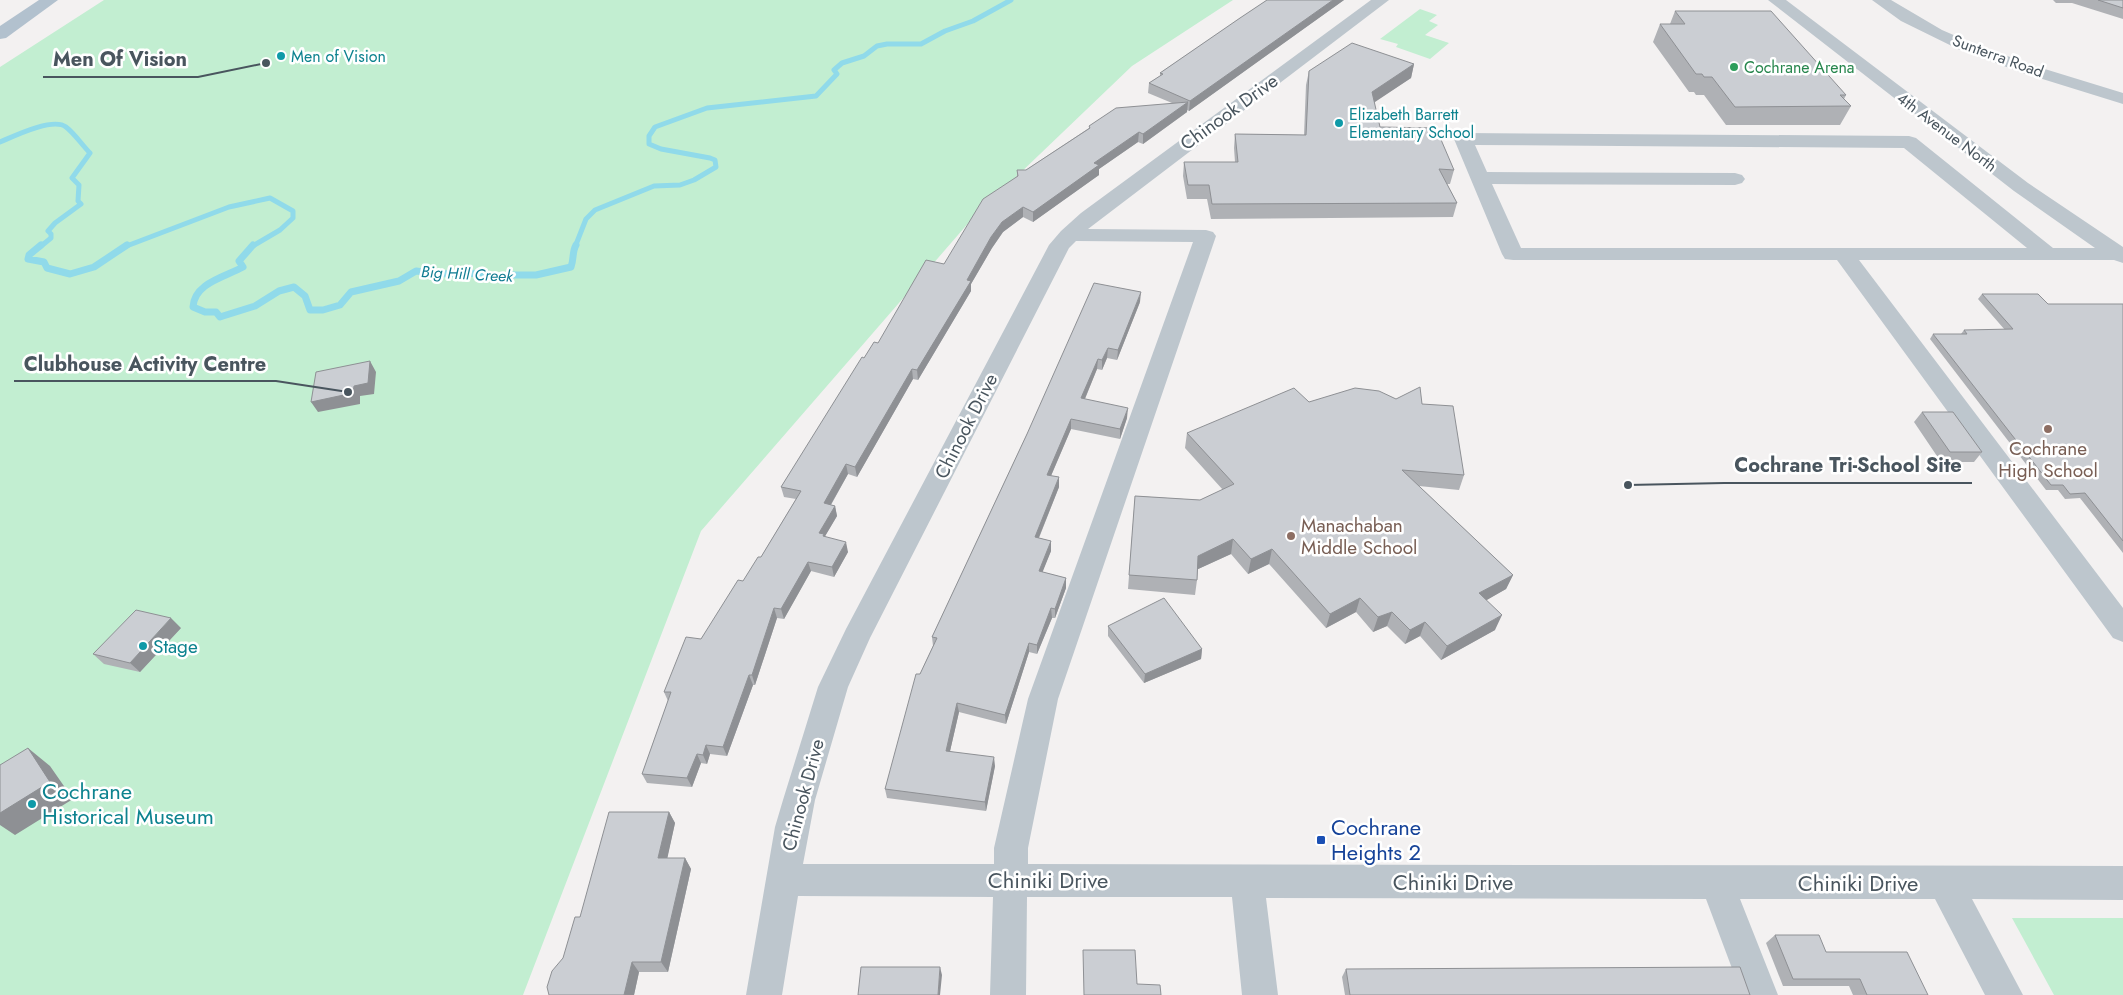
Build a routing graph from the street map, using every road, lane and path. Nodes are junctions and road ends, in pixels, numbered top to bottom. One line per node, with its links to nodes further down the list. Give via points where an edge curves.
1 (50, 0): 5 (main road)
2 (1382, 0): 11 (street, Chinook Drive)
3 (1776, 0): 9 (street, 4th Avenue North)
4 (1880, 0): 6 (street, Sunterra Road, via 1913,22 1956,42)
5 (0, 34)
6 (2123, 99)
7 (1480, 178): 8 (street); 10 (street, via 1464,139 1909,142); 12 (street, via 1513,254)
8 (1735, 178)
9 (2020, 187): 10 (street); 14 (street, 4th Avenue North)
10 (1968, 189): 13 (street)
11 (1068, 235): 16 (street, Chinook Drive, via 844,662 799,800); 17 (street, via 1206,236 1044,698 1011,848)
12 (1842, 253): 13 (street); 15 (street)
13 (2048, 254): 14 (street)
14 (2121, 255)
15 (2123, 630)
16 (783, 880): 17 (street, Chiniki Drive); 22 (street, Chinook Drive)
17 (1010, 880): 18 (street, Chiniki Drive); 23 (street)
18 (1247, 882): 19 (street, Chiniki Drive); 24 (street)
19 (1716, 883): 20 (street, Chiniki Drive); 25 (street)
20 (1945, 883): 21 (street, Chiniki Drive); 26 (street)
21 (2123, 883)
22 (764, 995)
23 (1008, 995)
24 (1260, 995)
25 (1760, 995)
26 (2005, 995)

